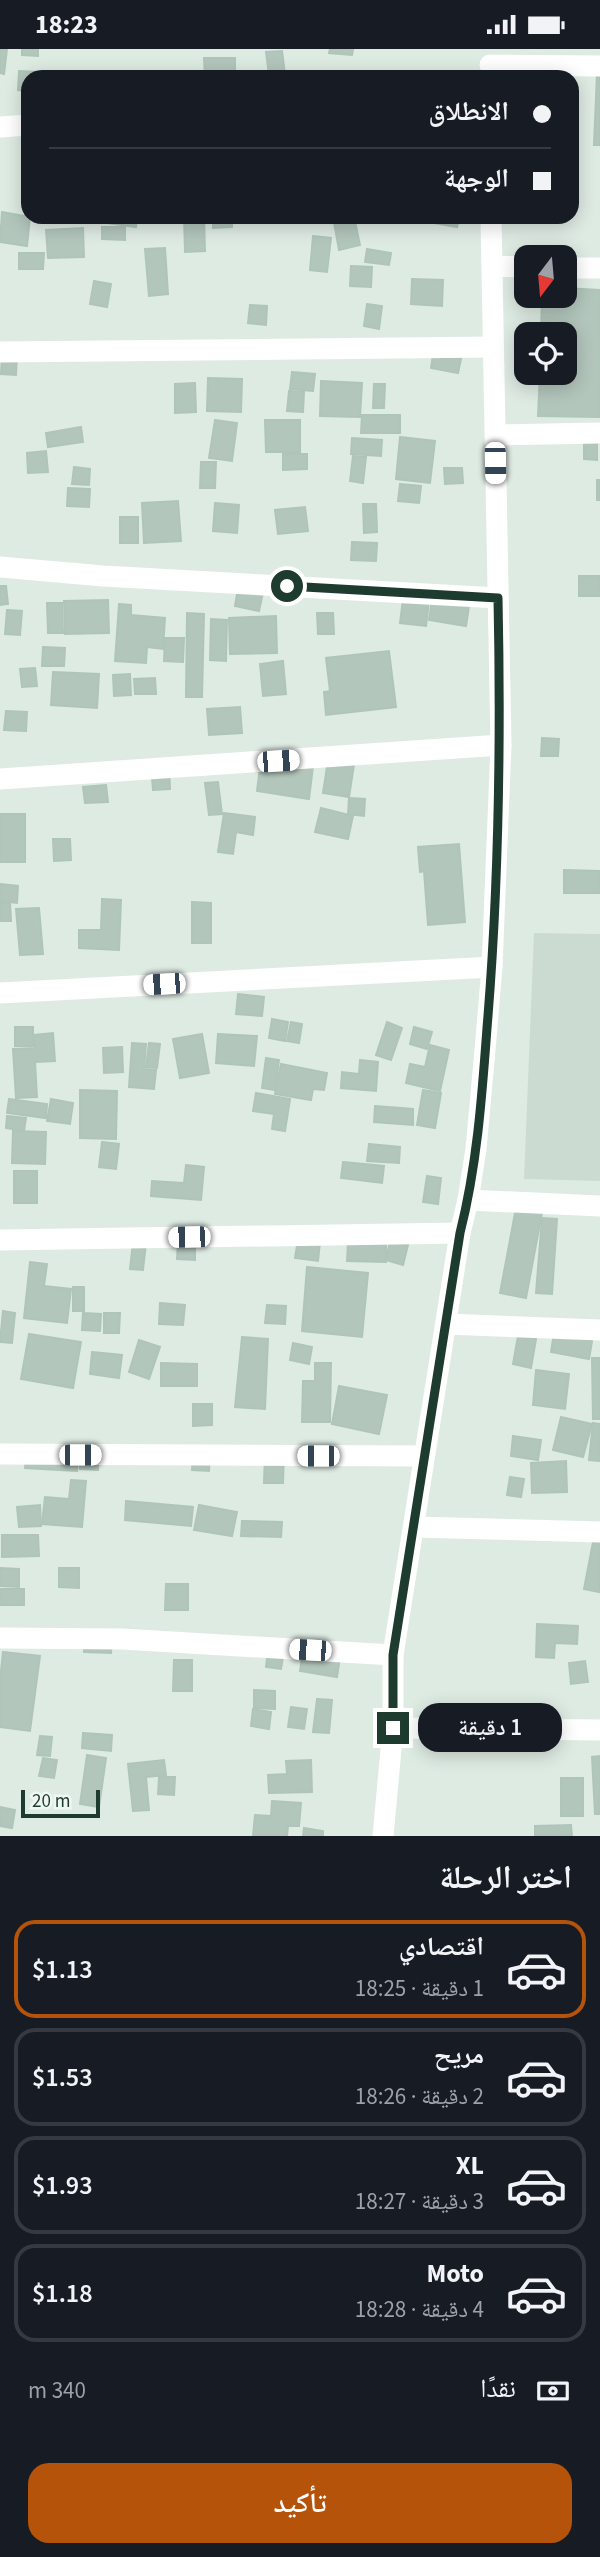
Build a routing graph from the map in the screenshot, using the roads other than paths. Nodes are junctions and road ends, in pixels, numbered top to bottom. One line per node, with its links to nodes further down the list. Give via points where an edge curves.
1 (489, 64): 2 (street)
2 (600, 66)
3 (21, 126): 4 (street)
4 (0, 127)
5 (491, 224): 6 (street)
6 (493, 266): 7 (street); 10 (street)
7 (514, 267)
8 (578, 268): 9 (street)
9 (600, 268)
10 (493, 347): 11 (street); 13 (street)
11 (0, 352)
12 (600, 433): 13 (street)
13 (495, 435): 15 (street)
14 (0, 567): 15 (street)
15 (498, 598): 16 (street)
16 (501, 745): 17 (street); 18 (street)
17 (0, 779)
18 (492, 967): 19 (street); 20 (street)
19 (0, 993)
20 (468, 1200): 21 (street); 22 (street)
21 (600, 1206)
22 (460, 1233): 23 (street); 24 (street)
23 (0, 1240)
24 (446, 1324): 25 (street); 27 (street)
25 (600, 1330)
26 (0, 1454): 27 (street)
27 (424, 1457): 28 (street)
28 (414, 1527): 29 (street); 31 (street)
29 (600, 1532)
30 (0, 1638): 31 (street, via 122,1639)
31 (393, 1655): 32 (street)
32 (393, 1728): 33 (street); 34 (street)
33 (600, 1730)
34 (383, 1836)

